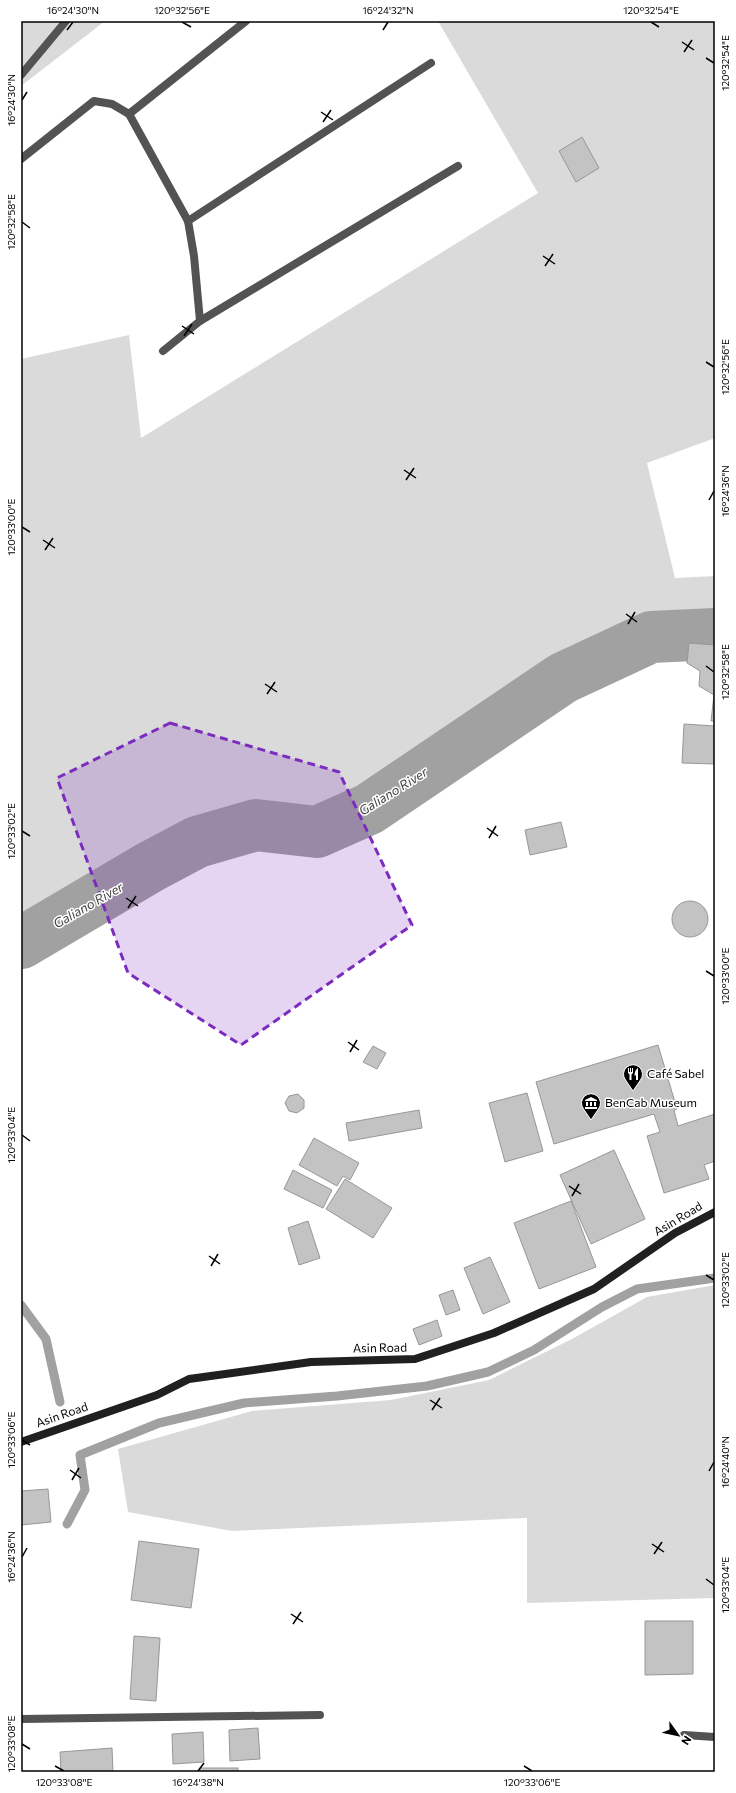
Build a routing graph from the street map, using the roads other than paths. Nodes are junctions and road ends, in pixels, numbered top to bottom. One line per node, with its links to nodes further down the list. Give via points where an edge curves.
1 (66, 21): 4 (street)
2 (246, 21): 5 (street)
3 (431, 63): 8 (street)
4 (21, 75)
5 (129, 114): 6 (street, via 112,104 94,101); 8 (street)
6 (21, 159)
7 (458, 166): 9 (street)
8 (188, 222): 9 (street)
9 (200, 321): 10 (street)
10 (163, 351)
11 (715, 1212): 12 (main road, Asin Road, via 676,1233 594,1289 494,1334 415,1359 311,1362 189,1379 157,1395)
12 (21, 1442)
13 (320, 1715): 14 (street)
14 (21, 1719)
15 (684, 1735): 16 (street)
16 (715, 1737)

